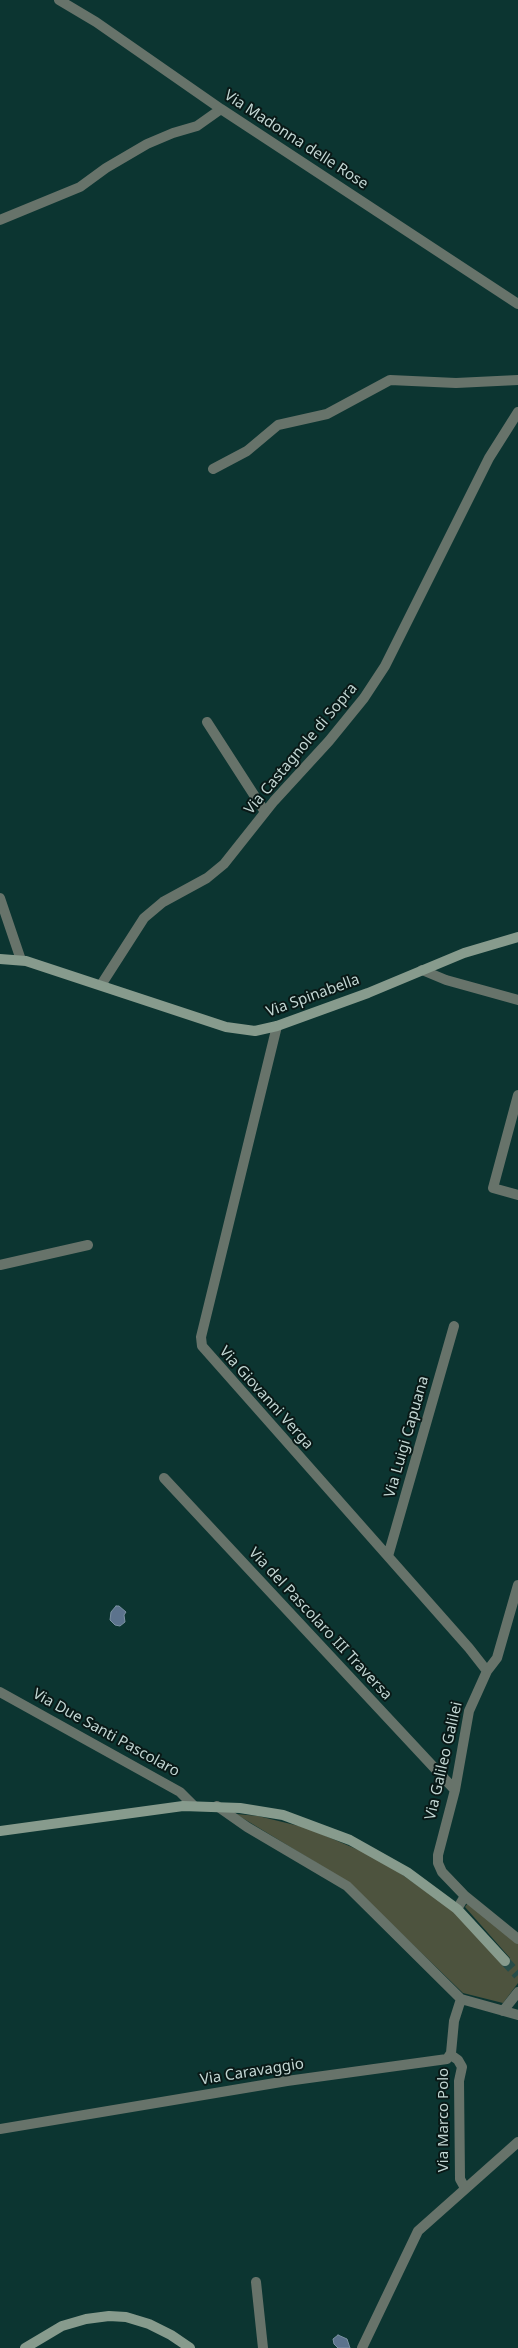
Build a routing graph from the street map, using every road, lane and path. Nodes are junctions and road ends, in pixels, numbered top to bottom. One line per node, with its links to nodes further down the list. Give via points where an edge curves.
1 (59, 0): 2 (street, Via Madonna delle Rose, via 106,28)
2 (221, 109): 3 (street, via 196,126 147,144 80,187); 4 (street, Via Madonna delle Rose)
3 (0, 220)
4 (518, 304)
5 (518, 380): 7 (street, via 456,383 390,380 326,414 278,424 247,451)
6 (518, 412): 9 (street, Via Castagnole di Sopra, via 489,458 378,678 345,722)
7 (213, 470)
8 (207, 722): 9 (street)
9 (266, 812): 15 (street, Via Castagnole di Sopra, via 216,871 167,899 144,918)
10 (0, 898): 13 (street)
11 (518, 937): 14 (main road, Via Spinabella)
12 (0, 959): 13 (main road, Via Spinabella)
13 (21, 960): 15 (main road, Via Spinabella)
14 (422, 970): 16 (street); 17 (main road, Via Spinabella)
15 (101, 985): 17 (main road, Via Spinabella, via 240,1031)
16 (518, 1000)
17 (277, 1026): 24 (street, Via Giovanni Verga, via 201,1338 202,1346)
18 (518, 1094): 19 (street, via 493,1188)
19 (518, 1195)
20 (88, 1245): 21 (street)
21 (0, 1265)
22 (454, 1326): 24 (street, Via Luigi Capuana)
23 (164, 1478): 28 (street, Via del Pascolaro III Traversa)
24 (388, 1556): 26 (street, Via Giovanni Verga)
25 (518, 1585): 26 (street, Via Galileo Galilei, via 497,1658)
26 (487, 1672): 28 (street, Via Galileo Galilei, via 467,1717)
27 (0, 1692): 29 (street, Via Due Santi Pascolaro, via 180,1792)
28 (455, 1790): 32 (street, Via Galileo Galilei, via 438,1863 444,1875)
29 (194, 1806): 30 (main road); 31 (main road, via 156,1808)
30 (217, 1806): 33 (main road, via 273,1813 342,1836 408,1872); 37 (street, via 347,1886)
31 (0, 1831)
32 (465, 1896): 33 (street); 34 (street)
33 (456, 1909): 35 (main road)
34 (518, 1939)
35 (505, 1961)
36 (518, 1992): 38 (street)
37 (461, 1999): 38 (street); 40 (street, via 454,2021)
38 (503, 2011): 39 (street)
39 (518, 2015)
40 (451, 2055): 41 (street, Via Caravaggio, via 445,2059 287,2081); 43 (street, Via Marco Polo, via 462,2067 459,2080 460,2179)
41 (0, 2129)
42 (518, 2142): 43 (street)
43 (465, 2188): 48 (street, via 413,2237)
44 (256, 2282): 47 (street)
45 (24, 2348): 46 (main road, via 62,2326 109,2316 132,2318 149,2324)
46 (190, 2348)
47 (263, 2348)
48 (362, 2348)

